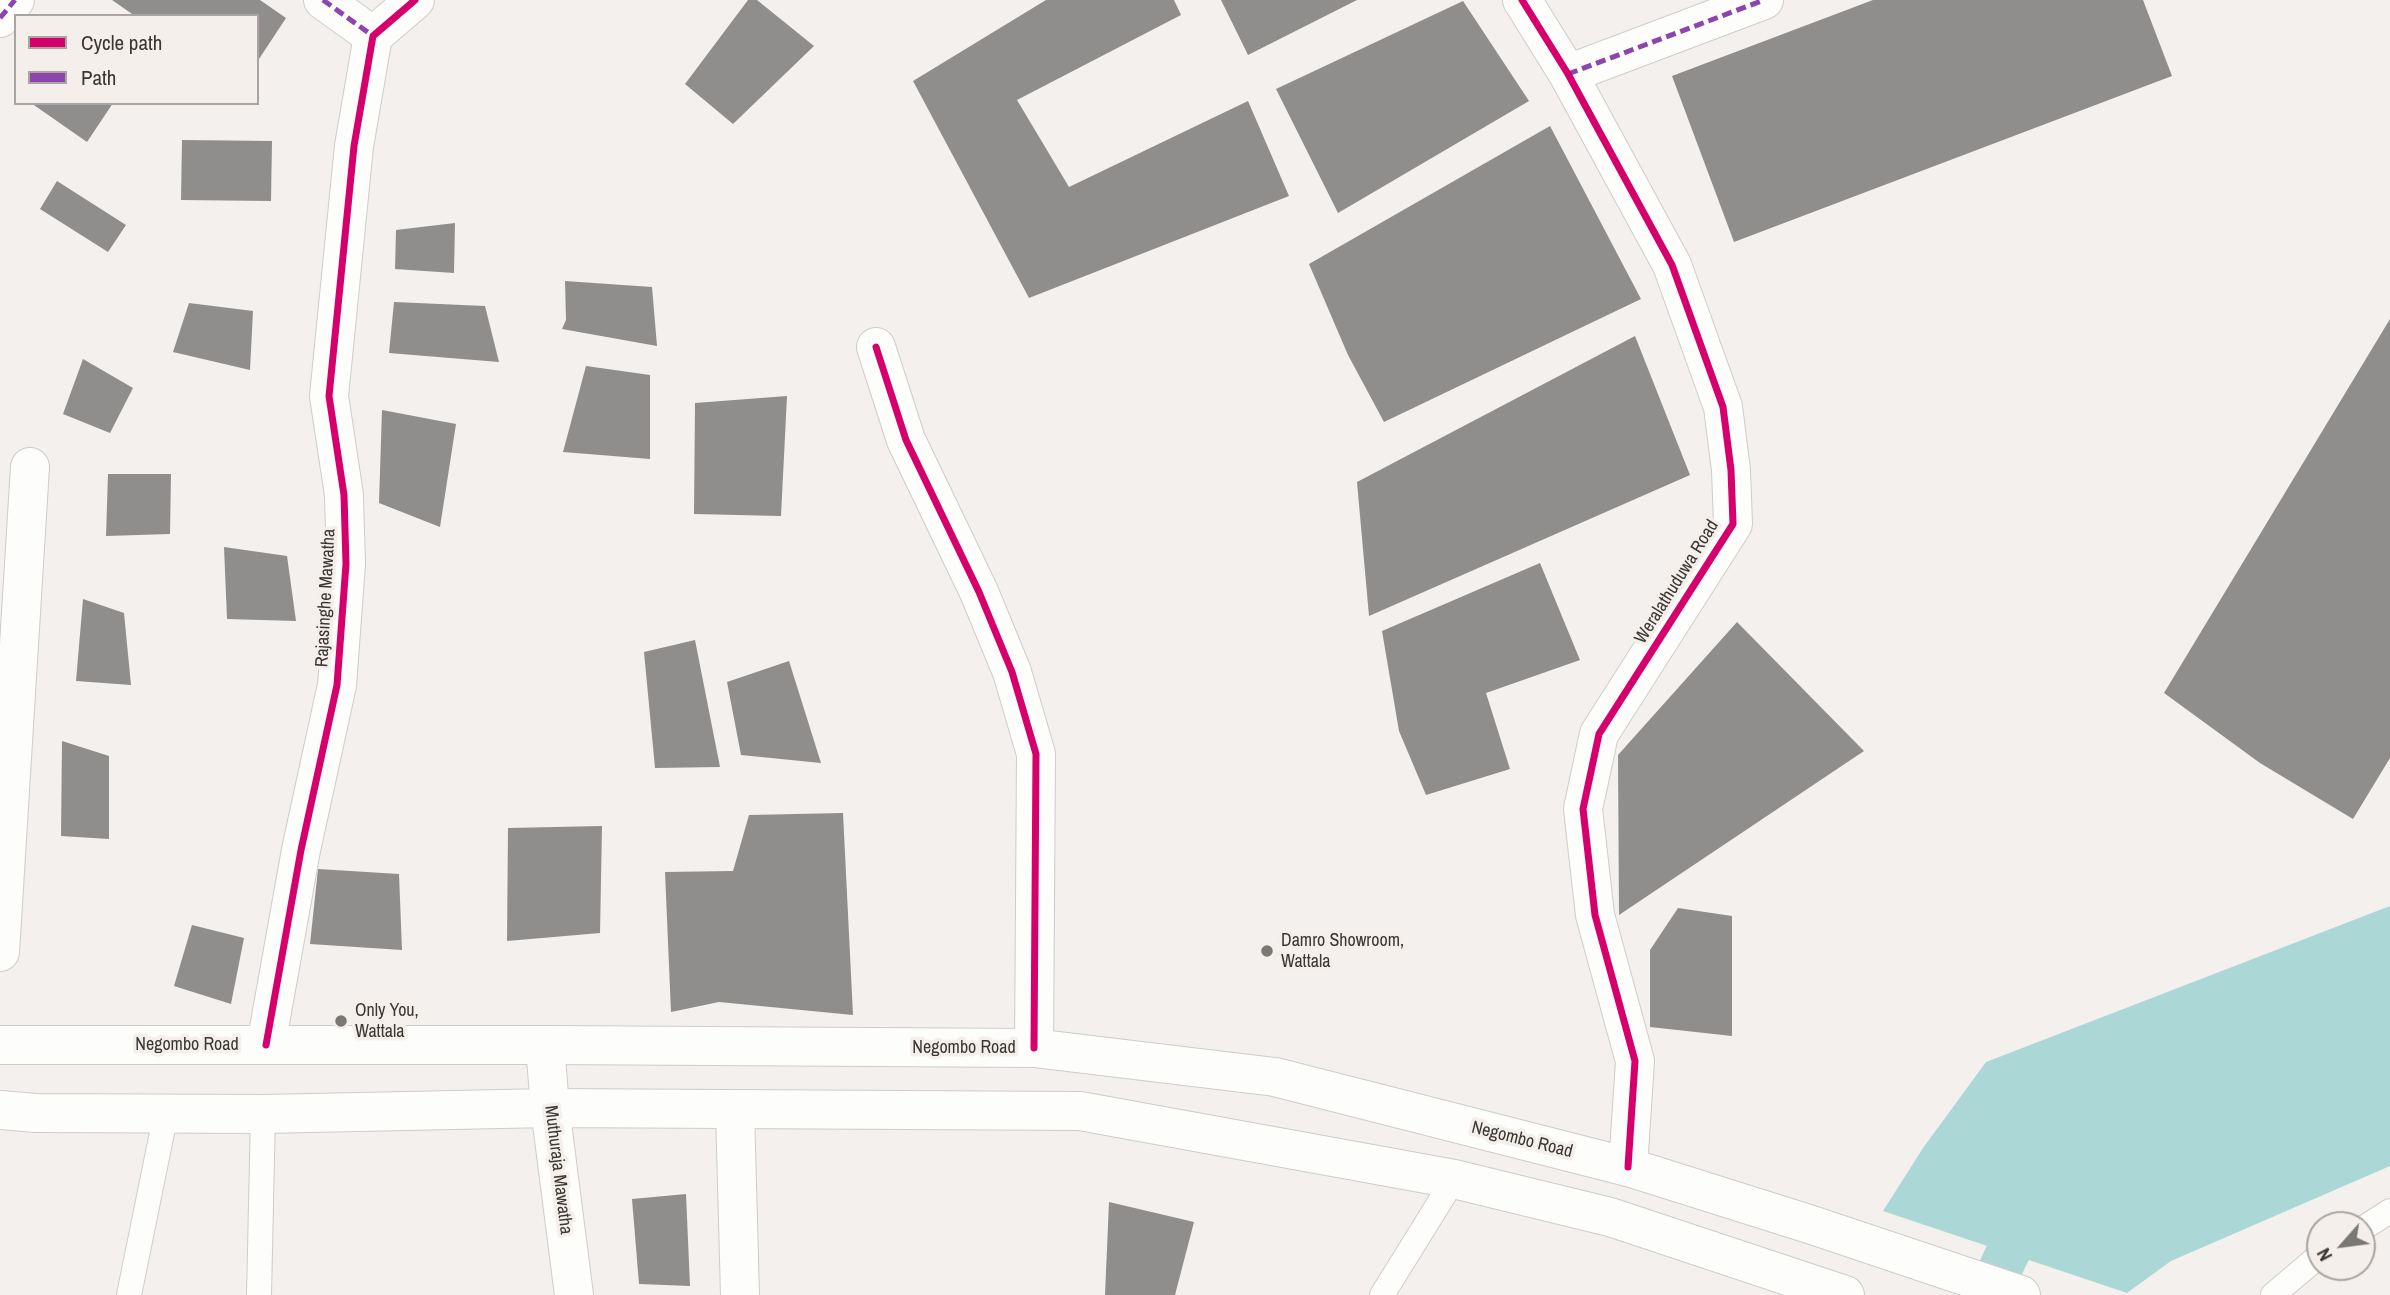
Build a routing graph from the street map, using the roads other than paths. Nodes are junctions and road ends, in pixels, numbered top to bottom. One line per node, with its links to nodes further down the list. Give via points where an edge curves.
1 (15, 0): 6 (main road)
2 (323, 0): 7 (main road)
3 (415, 0): 7 (main road)
4 (1522, 0): 8 (main road, Weralathuduwa Road)
5 (1764, 0): 8 (main road)
6 (0, 18)
7 (373, 36): 13 (main road, Rajasinghe Mawatha, via 354,146 329,396 344,495 346,564 337,685)
8 (1568, 74): 21 (main road, Weralathuduwa Road, via 1672,265 1723,407 1731,470 1733,524 1599,734 1583,809 1595,915 1635,1061)
9 (876, 347): 15 (main road, via 906,440 1012,672 1036,754)
10 (30, 467): 11 (main road)
11 (0, 952)
12 (0, 1045): 13 (main road, Negombo Road)
13 (266, 1045): 14 (main road, Negombo Road)
14 (545, 1045): 15 (main road, Negombo Road); 16 (main road, Muthuraja Mawatha)
15 (1034, 1048): 21 (main road, Negombo Road, via 1275,1077)
16 (550, 1108): 18 (main road); 20 (main road); 26 (main road, Muthuraja Mawatha)
17 (0, 1110): 19 (main road)
18 (735, 1110): 22 (main road, via 1080,1111); 27 (main road)
19 (166, 1113): 20 (main road); 24 (lane)
20 (263, 1114): 25 (lane)
21 (1628, 1167): 30 (main road, Negombo Road)
22 (1454, 1179): 28 (lane); 29 (main road, via 1610,1217)
23 (2306, 1267): 31 (lane)
24 (129, 1295)
25 (259, 1295)
26 (574, 1295)
27 (740, 1295)
28 (1382, 1295)
29 (1845, 1295)
30 (2021, 1295)
31 (2273, 1295)

